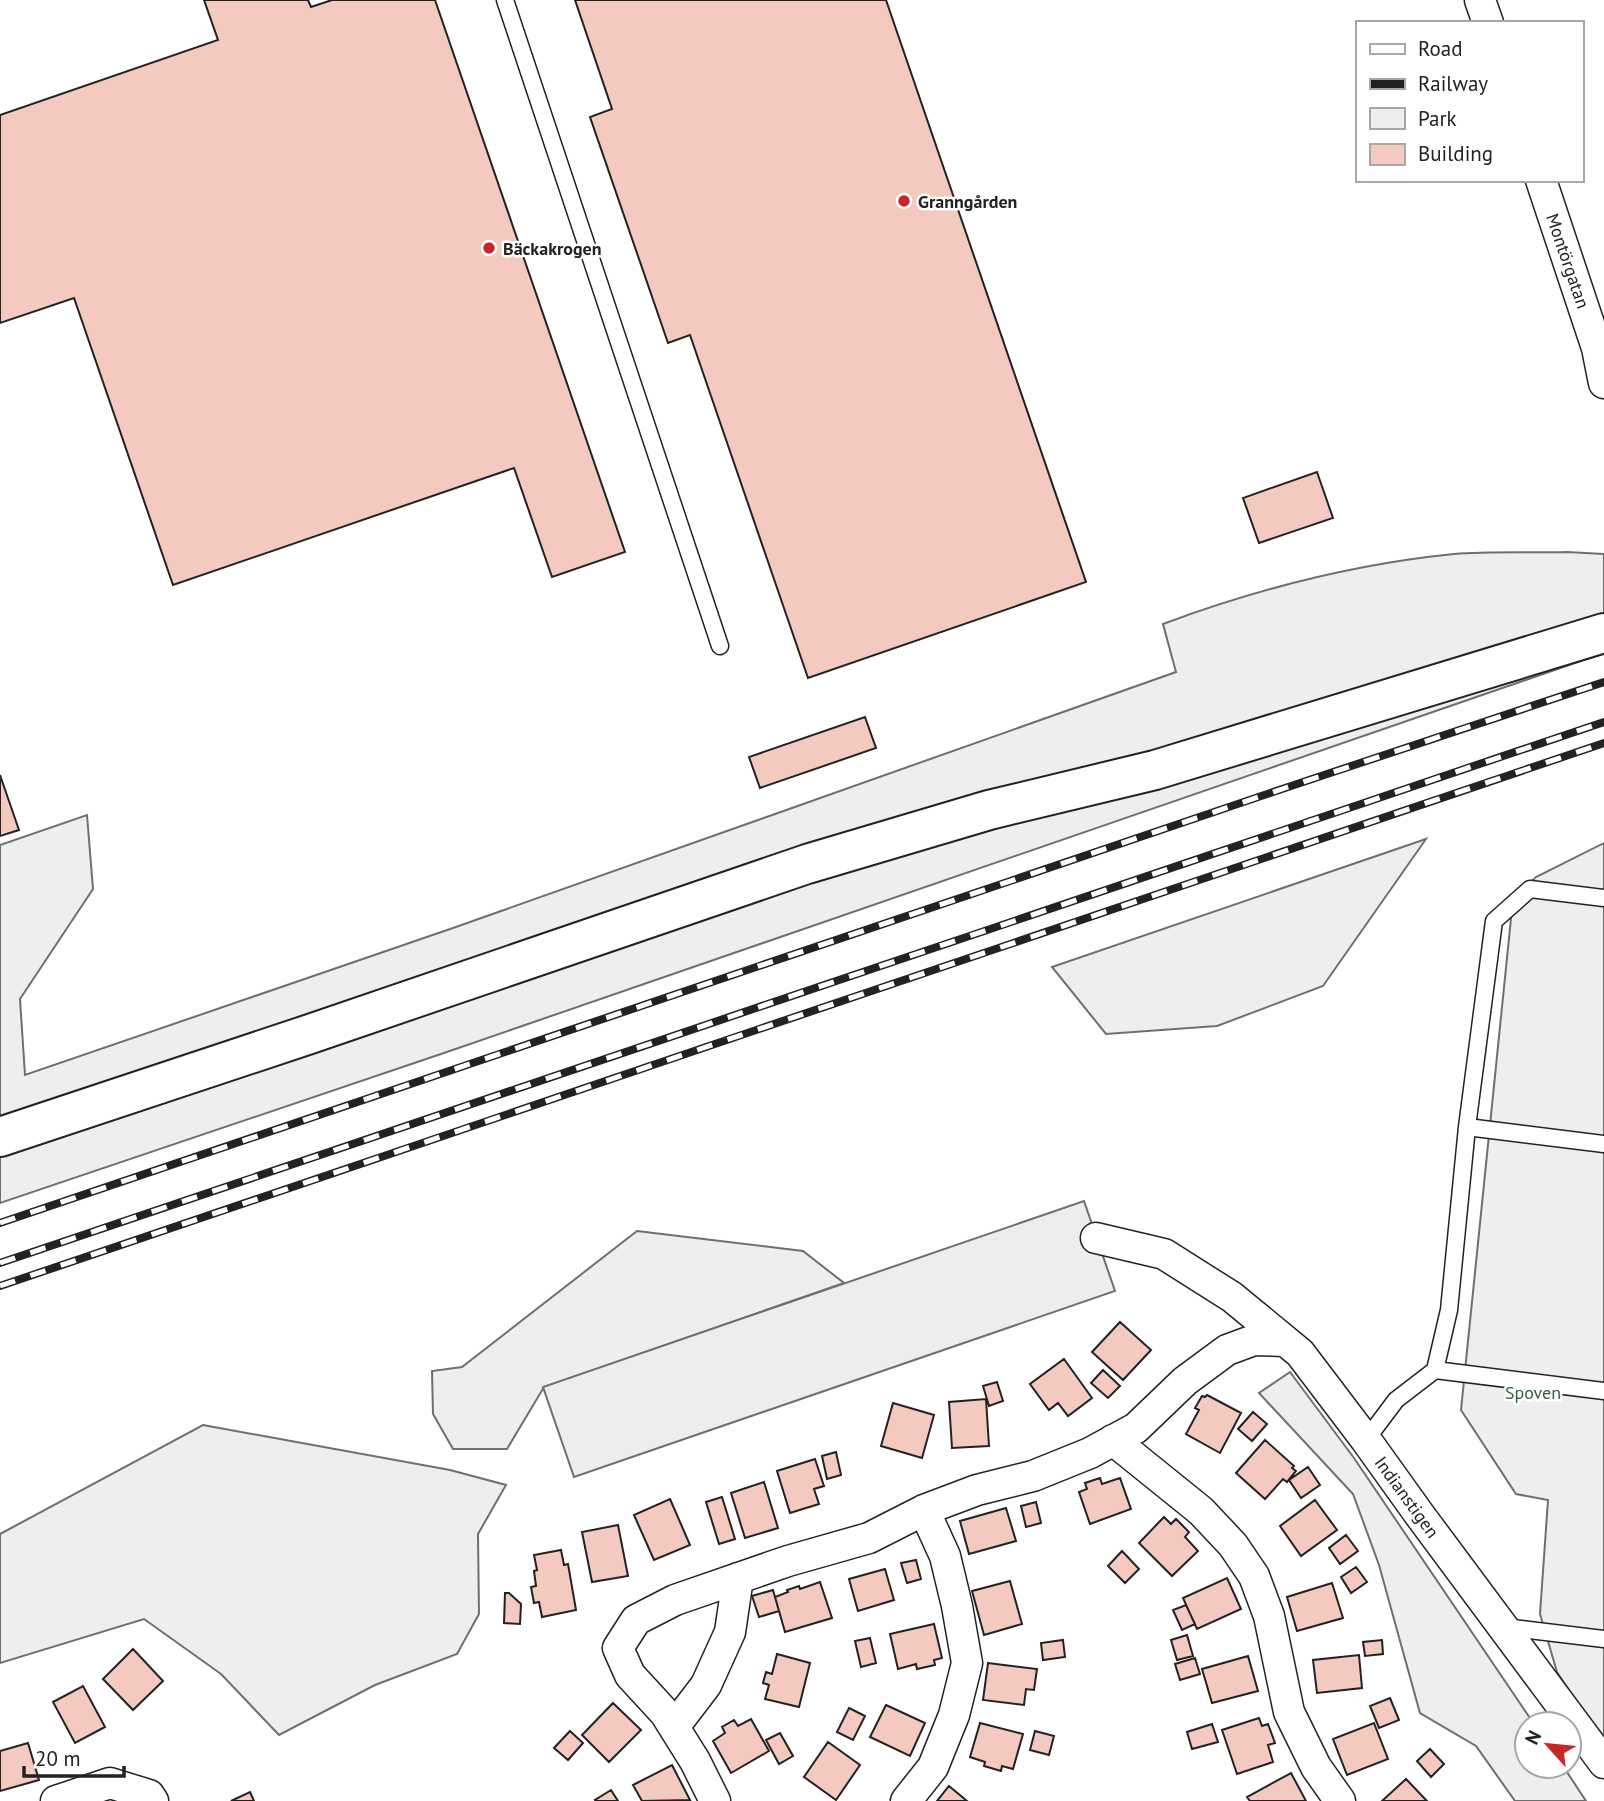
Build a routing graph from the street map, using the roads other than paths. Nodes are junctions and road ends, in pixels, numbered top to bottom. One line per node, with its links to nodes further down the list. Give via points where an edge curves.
1 (505, 0): 8 (lane)
2 (1480, 0): 3 (street)
3 (1487, 21)
4 (1542, 182): 5 (street, Montörgatan)
5 (1601, 346): 6 (street, Montörgatan)
6 (1604, 383)
7 (1604, 633): 11 (main road, via 1156,770 989,810 807,864)
8 (720, 646)
9 (1604, 898): 10 (lane, via 1530,888 1494,921)
10 (1467, 1127): 12 (lane); 15 (lane, via 1449,1310)
11 (0, 1138)
12 (1604, 1144)
13 (1096, 1238): 14 (street, via 1164,1254 1232,1297)
14 (1284, 1341): 17 (street, via 1254,1340 1227,1350 1185,1381 1136,1428); 18 (street, via 1300,1353)
15 (1435, 1370): 16 (lane); 18 (lane, Indianstigen, via 1396,1401)
16 (1604, 1391)
17 (1113, 1440): 19 (street, via 1033,1475); 29 (street, via 1201,1511 1254,1576 1269,1616 1289,1712 1316,1767)
18 (1366, 1440): 21 (street, Indianstigen)
19 (924, 1510): 20 (street, via 869,1538); 28 (street, via 945,1556 967,1663 954,1715 933,1767)
20 (738, 1578): 23 (street, via 730,1632 706,1685); 23 (street, via 675,1600 636,1620 618,1648 630,1675)
21 (1504, 1627): 22 (lane); 24 (street, Indianstigen)
22 (1604, 1639)
23 (674, 1727): 27 (street)
24 (1604, 1763)
25 (56, 1801): 26 (street, via 110,1783 149,1795)
26 (153, 1801)
27 (715, 1801)
28 (906, 1801)
29 (1340, 1801)

